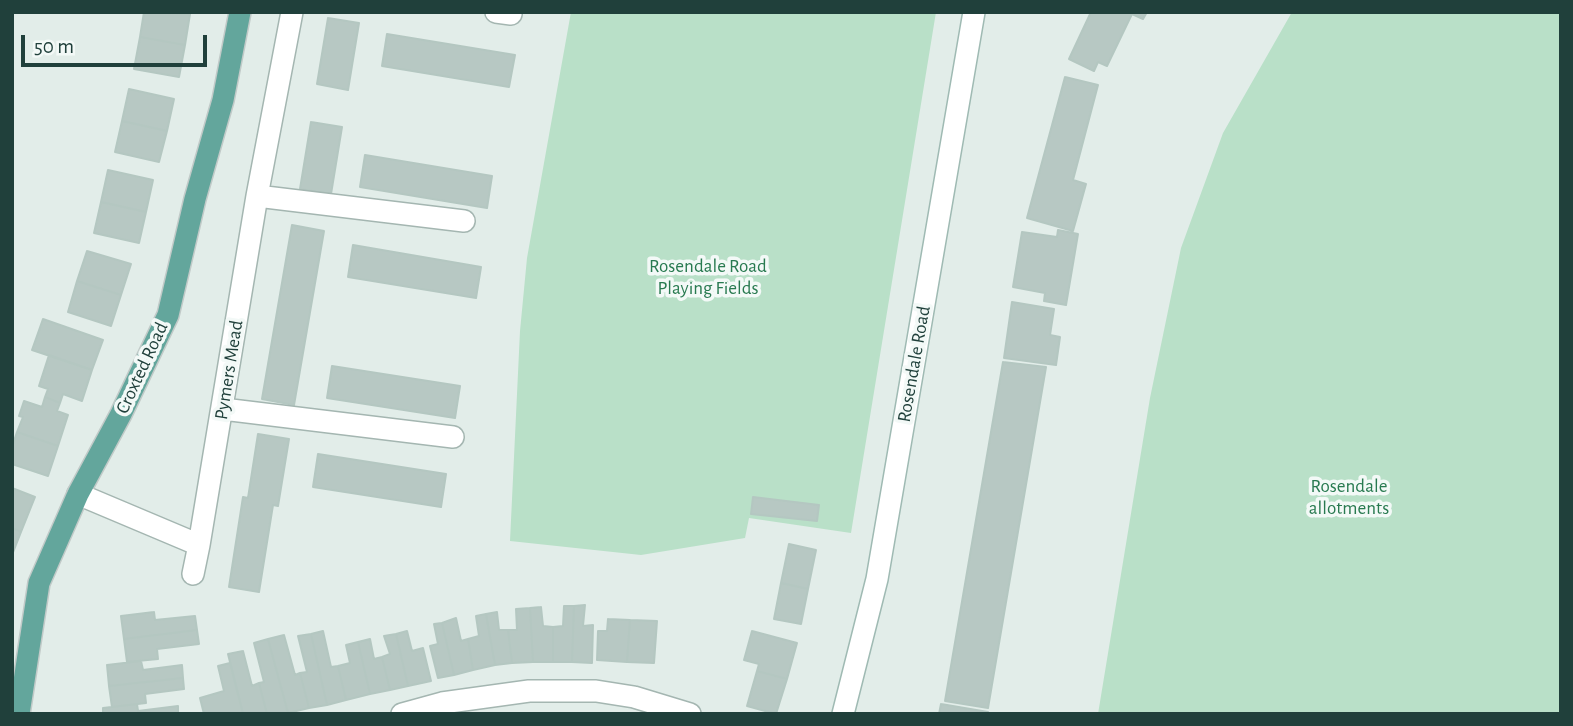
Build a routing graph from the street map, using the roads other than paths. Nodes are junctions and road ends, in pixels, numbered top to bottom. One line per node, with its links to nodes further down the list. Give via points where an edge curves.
1 (240, 12): 8 (main road, Croxted Road, via 223,100 168,315)
2 (292, 12): 4 (street, Pymers Mead)
3 (974, 12): 14 (street, Rosendale Road, via 877,579)
4 (257, 196): 5 (street); 6 (street, Pymers Mead)
5 (464, 221)
6 (223, 409): 7 (street); 9 (street, Pymers Mead)
7 (453, 437)
8 (78, 494): 9 (street); 11 (main road, Croxted Road, via 39,583)
9 (199, 545): 10 (street, Pymers Mead)
10 (193, 574)
11 (19, 714)
12 (402, 714): 13 (street, via 442,703 529,691 596,691)
13 (690, 714)
14 (843, 714)

